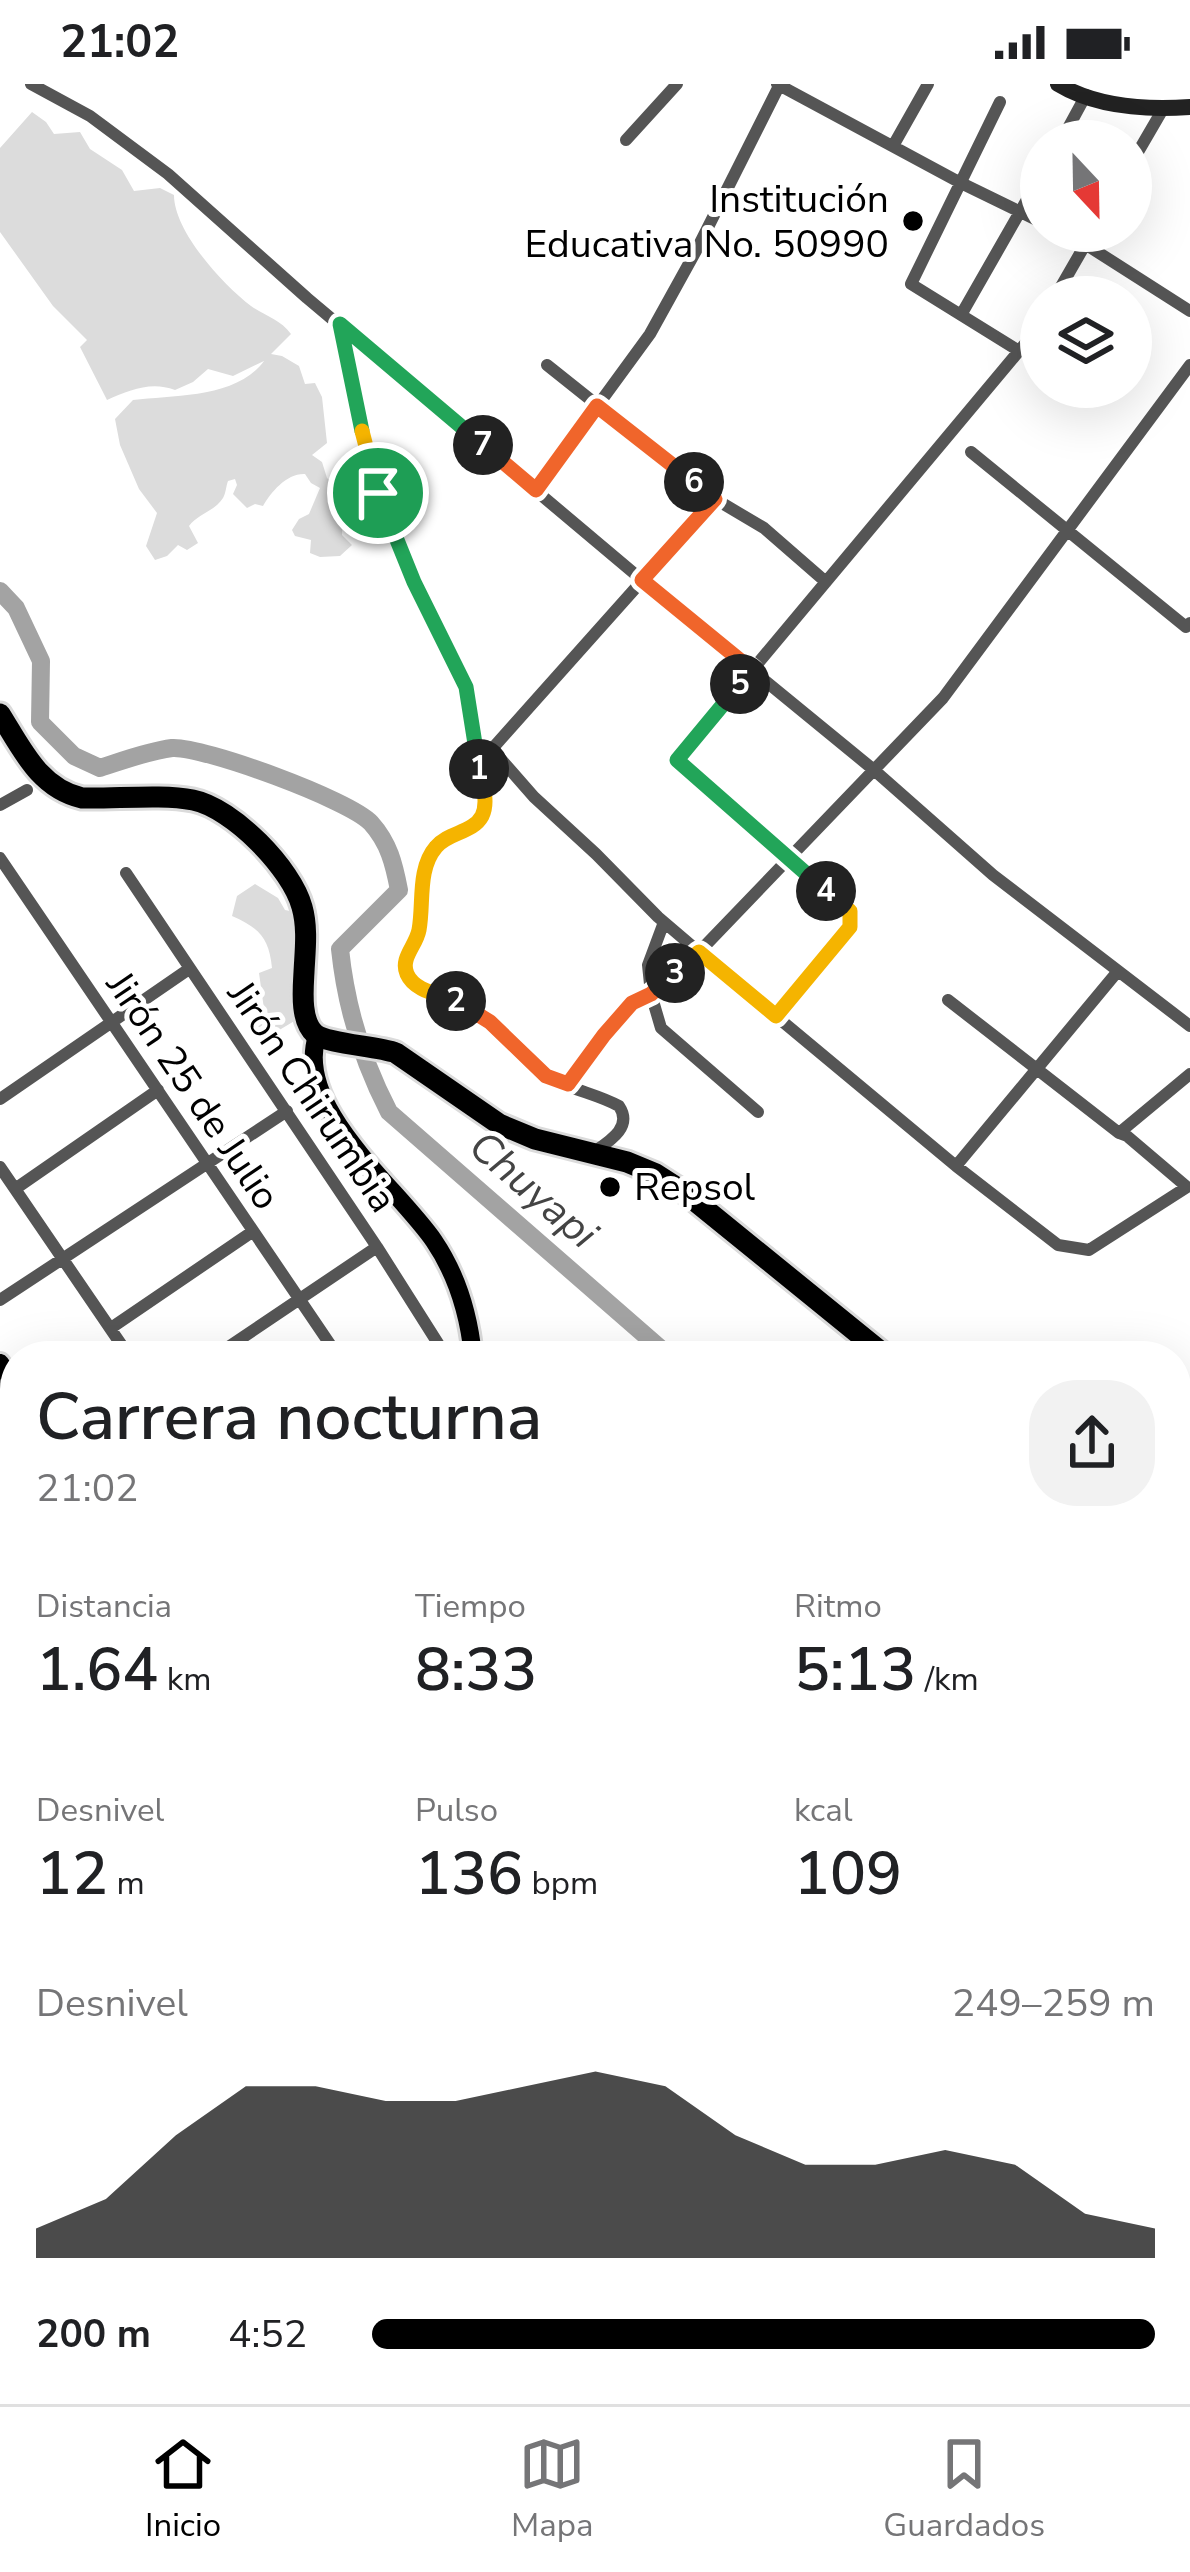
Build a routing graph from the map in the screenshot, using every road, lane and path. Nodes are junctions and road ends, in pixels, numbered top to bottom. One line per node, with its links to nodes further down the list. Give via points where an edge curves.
1 (32, 84): 19 (street, via 168,174)
2 (677, 84): 12 (street)
3 (779, 84): 13 (street); 23 (street, via 650,334)
4 (928, 84): 13 (street)
5 (1058, 84): 6 (street)
6 (1086, 95): 9 (street); 10 (street)
7 (1000, 102): 14 (street)
8 (1190, 107): 9 (street)
9 (1162, 109): 11 (street)
10 (1072, 120)
11 (1152, 127)
12 (626, 140)
13 (893, 146): 14 (street)
14 (958, 182): 15 (street); 18 (street, via 911,284)
15 (1020, 212): 18 (street)
16 (1109, 252): 17 (street)
17 (1190, 311)
18 (962, 315): 20 (street)
19 (340, 324): 25 (street); 33 (street, via 378,493 466,687)
20 (1019, 351): 29 (street)
21 (547, 365): 23 (street)
22 (1190, 365): 27 (street)
23 (597, 406): 25 (street); 26 (street)
24 (971, 452): 27 (street)
25 (536, 490): 28 (street)
26 (715, 499): 28 (street); 29 (street, via 764,527)
27 (1068, 529): 30 (street); 35 (street, via 943,698)
28 (642, 580): 31 (street); 34 (street)
29 (826, 582): 31 (street)
30 (1190, 623)
31 (752, 670): 35 (street); 39 (street, via 677,760)
32 (0, 714): 50 (highway, via 38,773 66,794 206,804 270,855 298,893 307,1022)
33 (473, 740): 34 (street); 53 (street, via 484,810 473,826 434,848 405,969 418,987 477,1013 546,1076)
34 (492, 749): 41 (street)
35 (874, 770): 39 (street); 44 (street)
36 (27, 790): 37 (street)
37 (0, 806)
38 (0, 859): 48 (street, Jirón 25 de Julio)
39 (788, 860): 42 (street); 47 (street, via 850,911 850,927)
40 (126, 873): 43 (street, Jirón Chirumbia)
41 (664, 922): 42 (street); 45 (street, via 648,965)
42 (699, 952): 45 (street); 47 (street)
43 (189, 970): 48 (street); 56 (street, Jirón Chirumbia)
44 (1118, 970): 49 (street); 51 (street)
45 (651, 994): 53 (street, via 632,1003); 57 (street, via 662,1028)
46 (948, 1000): 51 (street)
47 (776, 1016): 61 (street)
48 (111, 1023): 54 (street, Jirón 25 de Julio); 55 (street)
49 (1190, 1026)
50 (327, 1038): 59 (highway, via 381,1048 499,1124); 74 (main road, via 313,1069 324,1102 445,1258)
51 (1037, 1068): 58 (street); 61 (street)
52 (1190, 1074): 58 (street)
53 (568, 1084): 59 (street, via 624,1112 620,1130)
54 (158, 1090): 60 (street, Jirón 25 de Julio); 63 (street)
55 (0, 1099)
56 (287, 1111): 60 (street); 65 (street, Jirón Chirumbia)
57 (758, 1112)
58 (1119, 1133): 61 (street, via 1187,1186 1089,1250 1058,1246)
59 (594, 1152): 75 (highway, via 684,1192)
60 (205, 1163): 64 (street, Jirón 25 de Julio); 66 (street)
61 (956, 1166)
62 (0, 1167): 63 (street)
63 (15, 1189): 66 (street)
64 (252, 1232): 68 (street, Jirón 25 de Julio); 69 (street)
65 (377, 1247): 68 (street); 73 (street, Jirón Chirumbia)
66 (62, 1260): 67 (street); 69 (street)
67 (0, 1300)
68 (298, 1300): 71 (street); 72 (street, Jirón 25 de Julio)
69 (110, 1328): 70 (street)
70 (119, 1341)
71 (237, 1341)
72 (327, 1341)
73 (437, 1341)
74 (470, 1341)
75 (868, 1341)

